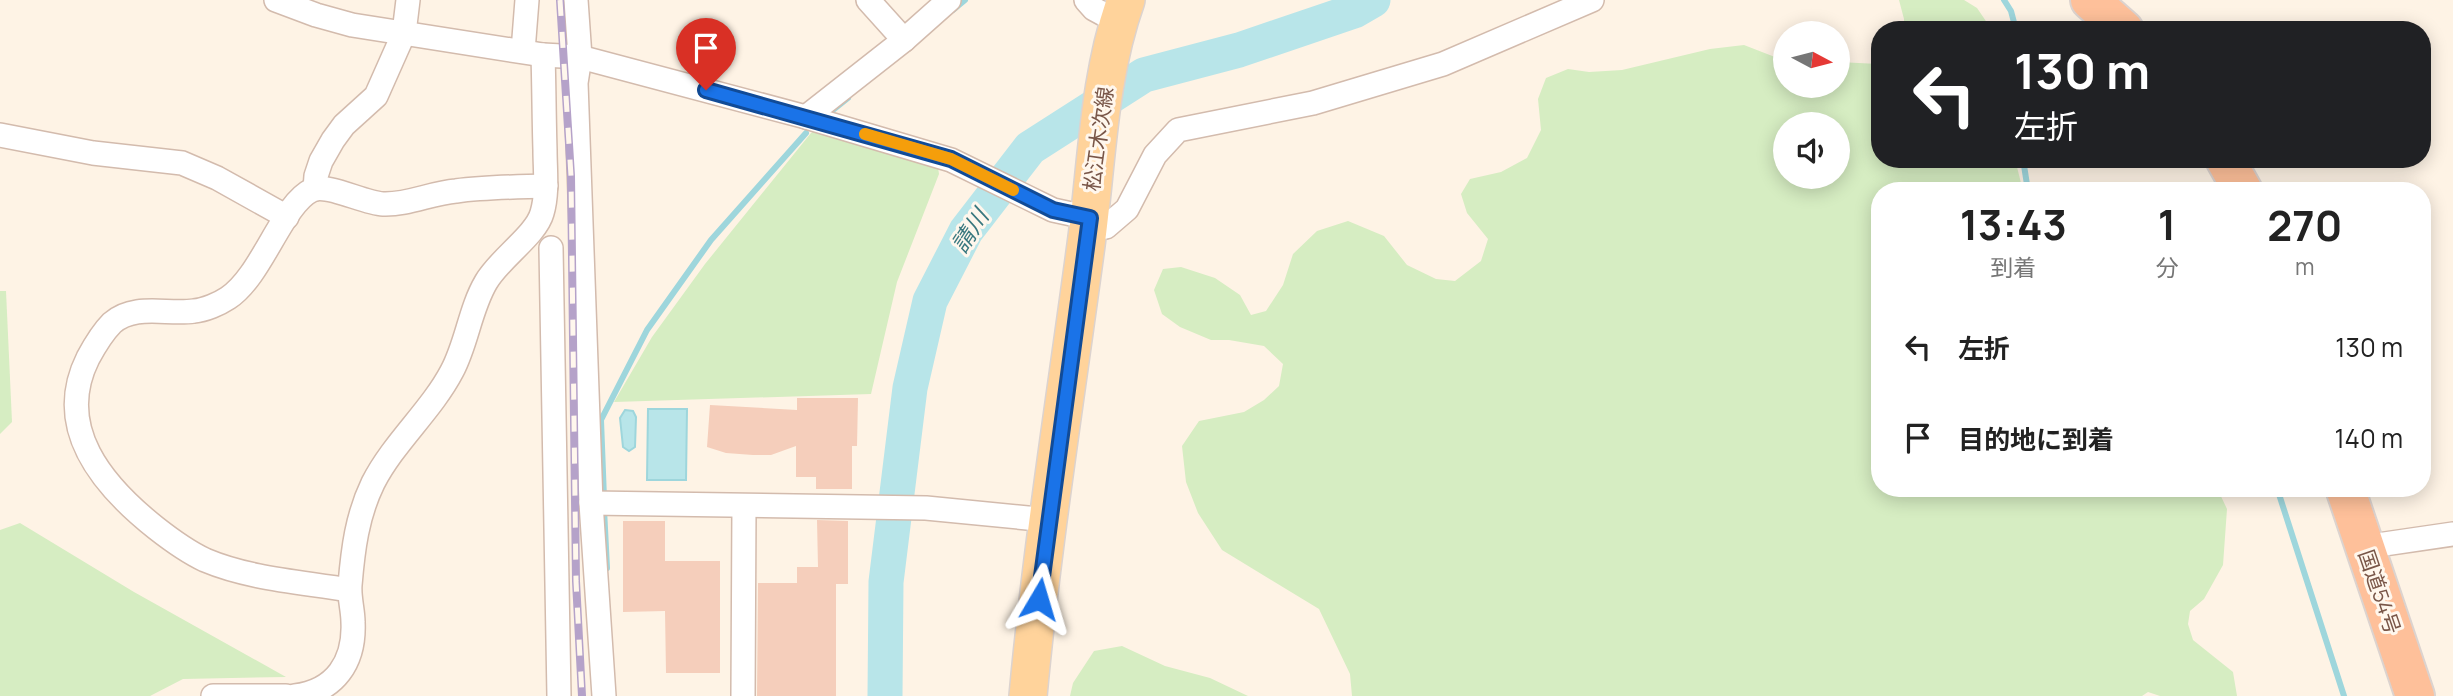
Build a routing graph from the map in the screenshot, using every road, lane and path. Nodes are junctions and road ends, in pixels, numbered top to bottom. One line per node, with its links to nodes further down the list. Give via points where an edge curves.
1 (276, 0): 12 (street, via 352,25)
2 (408, 0): 12 (street)
3 (527, 0): 14 (street)
4 (576, 0): 15 (street)
5 (868, 0): 13 (street)
6 (949, 0): 13 (street)
7 (1086, 0): 11 (street)
8 (1592, 0): 21 (street, via 1443,64 1312,103 1178,130 1155,155 1127,209 1106,227)
9 (2090, 0): 10 (highway)
10 (2114, 21)
11 (1119, 22): 21 (main road, 松江木次線)
12 (404, 33): 14 (street); 19 (street, via 376,96 332,140)
13 (904, 40): 16 (street)
14 (533, 53): 15 (street); 18 (street)
15 (580, 57): 16 (street); 24 (street, via 576,83)
16 (806, 117): 21 (street, via 967,165)
17 (0, 135): 20 (street, via 93,153 182,163)
18 (546, 186): 19 (street, via 453,191 396,204); 29 (street, via 538,224 500,261 485,284 453,370 374,482 355,535)
19 (315, 189): 20 (street, via 301,197)
20 (287, 217): 29 (street, via 251,274 228,298 196,311 142,312 115,321 84,366 76,390 76,417 111,488 165,535 202,558 244,572)
21 (1089, 224): 26 (main road, 松江木次線)
22 (551, 248): 33 (street)
23 (2348, 497): 28 (highway, 国道54号)
24 (601, 503): 25 (street); 34 (street)
25 (744, 506): 26 (street, via 926,508); 35 (street)
26 (1048, 520): 36 (main road, 松江木次線)
27 (2453, 534): 28 (street)
28 (2364, 547): 37 (highway, 国道54号)
29 (349, 590): 32 (street, via 354,624 348,661 320,690)
30 (214, 696): 31 (street)
31 (286, 696)
32 (295, 696)
33 (559, 696)
34 (604, 696)
35 (743, 696)
36 (1028, 696)
37 (2415, 696)

